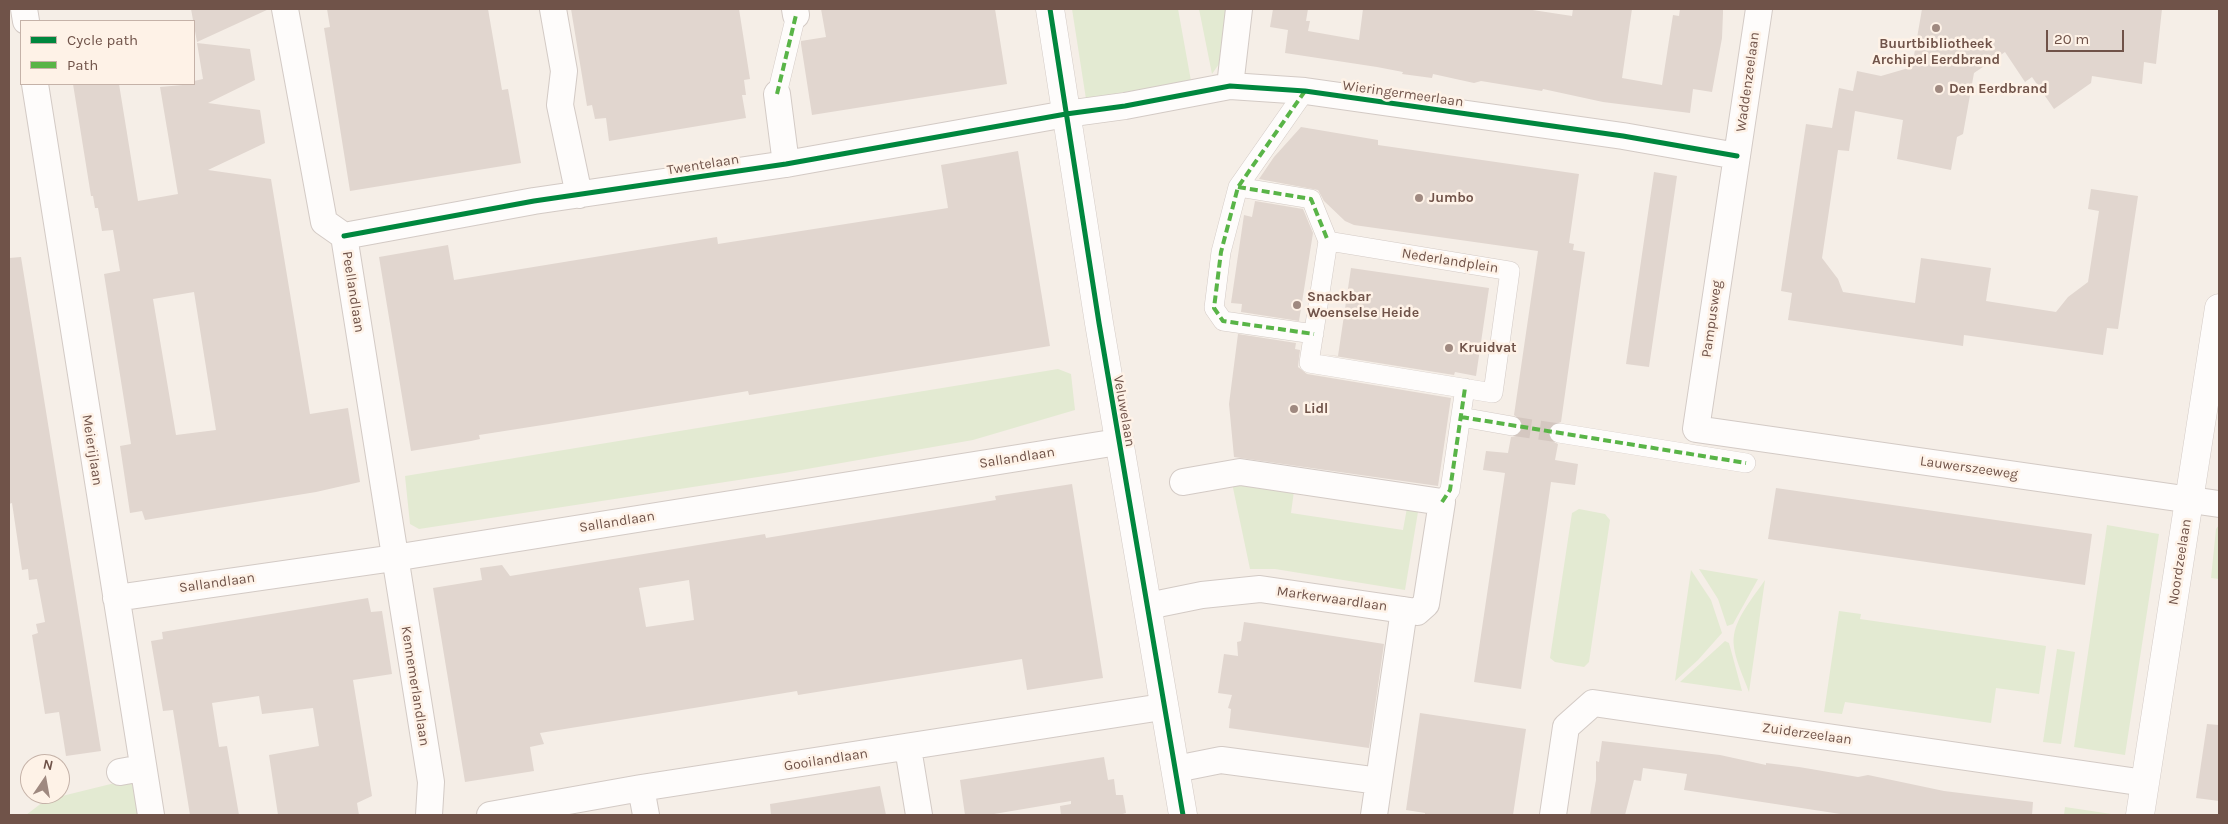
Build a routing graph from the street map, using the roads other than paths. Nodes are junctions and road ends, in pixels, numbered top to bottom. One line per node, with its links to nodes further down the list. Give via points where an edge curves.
1 (285, 9): 16 (street, Peellandlaan, via 324,222)
2 (553, 9): 15 (street, via 564,71 560,104)
3 (1050, 9): 11 (street, Veluwelaan)
4 (1239, 9): 8 (street)
5 (1758, 9): 12 (street, Waddenzeelaan)
6 (796, 12): 10 (street)
7 (35, 85): 32 (street, Meierijlaan)
8 (1230, 86): 9 (street, Wieringermeerlaan); 11 (street, Wieringermeerlaan)
9 (1305, 92): 12 (street, Wieringermeerlaan, via 1624,136); 14 (street)
10 (777, 94): 13 (street)
11 (1066, 114): 13 (street, Twentelaan); 25 (street, Veluwelaan)
12 (1737, 156): 24 (street, Pampusweg, via 1696,429)
13 (786, 164): 15 (street, Twentelaan)
14 (1238, 187): 17 (street, via 1310,199); 19 (street, via 1222,252 1214,308 1224,322)
15 (579, 195): 16 (street, Twentelaan)
16 (344, 236): 31 (street, Peellandlaan)
17 (1328, 241): 19 (street, Nederlandplein); 20 (street, Nederlandplein, via 1510,271 1493,393)
18 (2219, 308): 28 (street, Noordzeelaan)
19 (1314, 334): 20 (street, Nederlandplein, via 1309,364)
20 (1465, 388): 21 (street)
21 (1461, 417): 22 (street); 29 (street, via 1450,490)
22 (1512, 426)
23 (1559, 434): 26 (street)
24 (1749, 436): 28 (street, Lauwerszeeweg)
25 (1118, 442): 31 (street, Sallandlaan); 33 (street, Veluwelaan)
26 (1746, 463)
27 (1183, 482): 29 (street, via 1240,472)
28 (2190, 499): 30 (street, Lauwerszeeweg); 39 (street, Noordzeelaan)
29 (1442, 502): 34 (street, via 1426,604 1417,612)
30 (2219, 504)
31 (394, 558): 32 (street, Sallandlaan); 42 (street, Kennemerlandlaan, via 431,782)
32 (116, 598): 41 (street, Meierijlaan, via 131,770)
33 (1148, 606): 34 (street, Markerwaardlaan, via 1260,589); 35 (street, Veluwelaan)
34 (1404, 610): 38 (street, Markerwaardlaan)
35 (1162, 707): 36 (street, Gooilandlaan); 37 (street, Veluwelaan)
36 (908, 748): 40 (street, Gooilandlaan); 45 (street)
37 (1176, 769): 38 (street, via 1221,760); 46 (street, Veluwelaan)
38 (1379, 780): 47 (street, Markerwaardlaan)
39 (2145, 783): 48 (street, Zuiderzeelaan, via 1593,703 1566,727); 49 (street, Noordzeelaan)
40 (641, 788): 43 (street, Gooilandlaan); 44 (street)
41 (151, 815)
42 (429, 815)
43 (490, 815)
44 (646, 815)
45 (919, 815)
46 (1182, 815)
47 (1374, 815)
48 (1553, 815)
49 (2140, 815)

